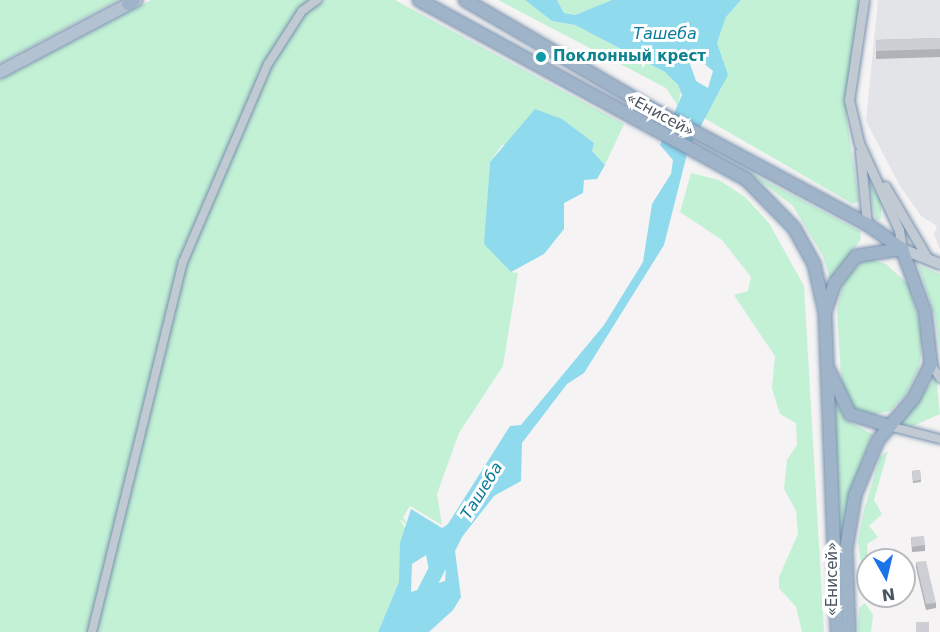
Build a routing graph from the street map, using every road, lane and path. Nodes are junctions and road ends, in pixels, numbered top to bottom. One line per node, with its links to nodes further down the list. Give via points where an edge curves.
1 (317, 0): 18 (street, via 303,11 268,64 183,262)
2 (419, 0): 12 (highway, «Енисей», via 746,179 782,210 814,264)
3 (465, 0): 8 (highway, «Енисей», via 654,110)
4 (864, 0): 7 (street, via 849,100)
5 (132, 1): 6 (main road)
6 (0, 72)
7 (859, 143): 8 (street); 9 (street, via 899,230); 10 (street)
8 (867, 225): 9 (highway, «Енисей»)
9 (902, 249): 10 (main road); 12 (highway, «Енисей», via 856,256 835,283); 14 (highway, via 925,312)
10 (928, 259): 11 (main road)
11 (940, 264)
12 (825, 313): 13 (highway, «Енисей»)
13 (825, 353): 16 (highway, «Енисей», via 843,407 856,419); 19 (highway, «Енисей»)
14 (936, 361): 15 (street); 16 (highway, «Енисей»)
15 (940, 378)
16 (889, 426): 17 (street); 20 (highway, «Енисей», via 865,464 855,495 846,549)
17 (940, 439)
18 (93, 632)
19 (837, 632)
20 (849, 632)

